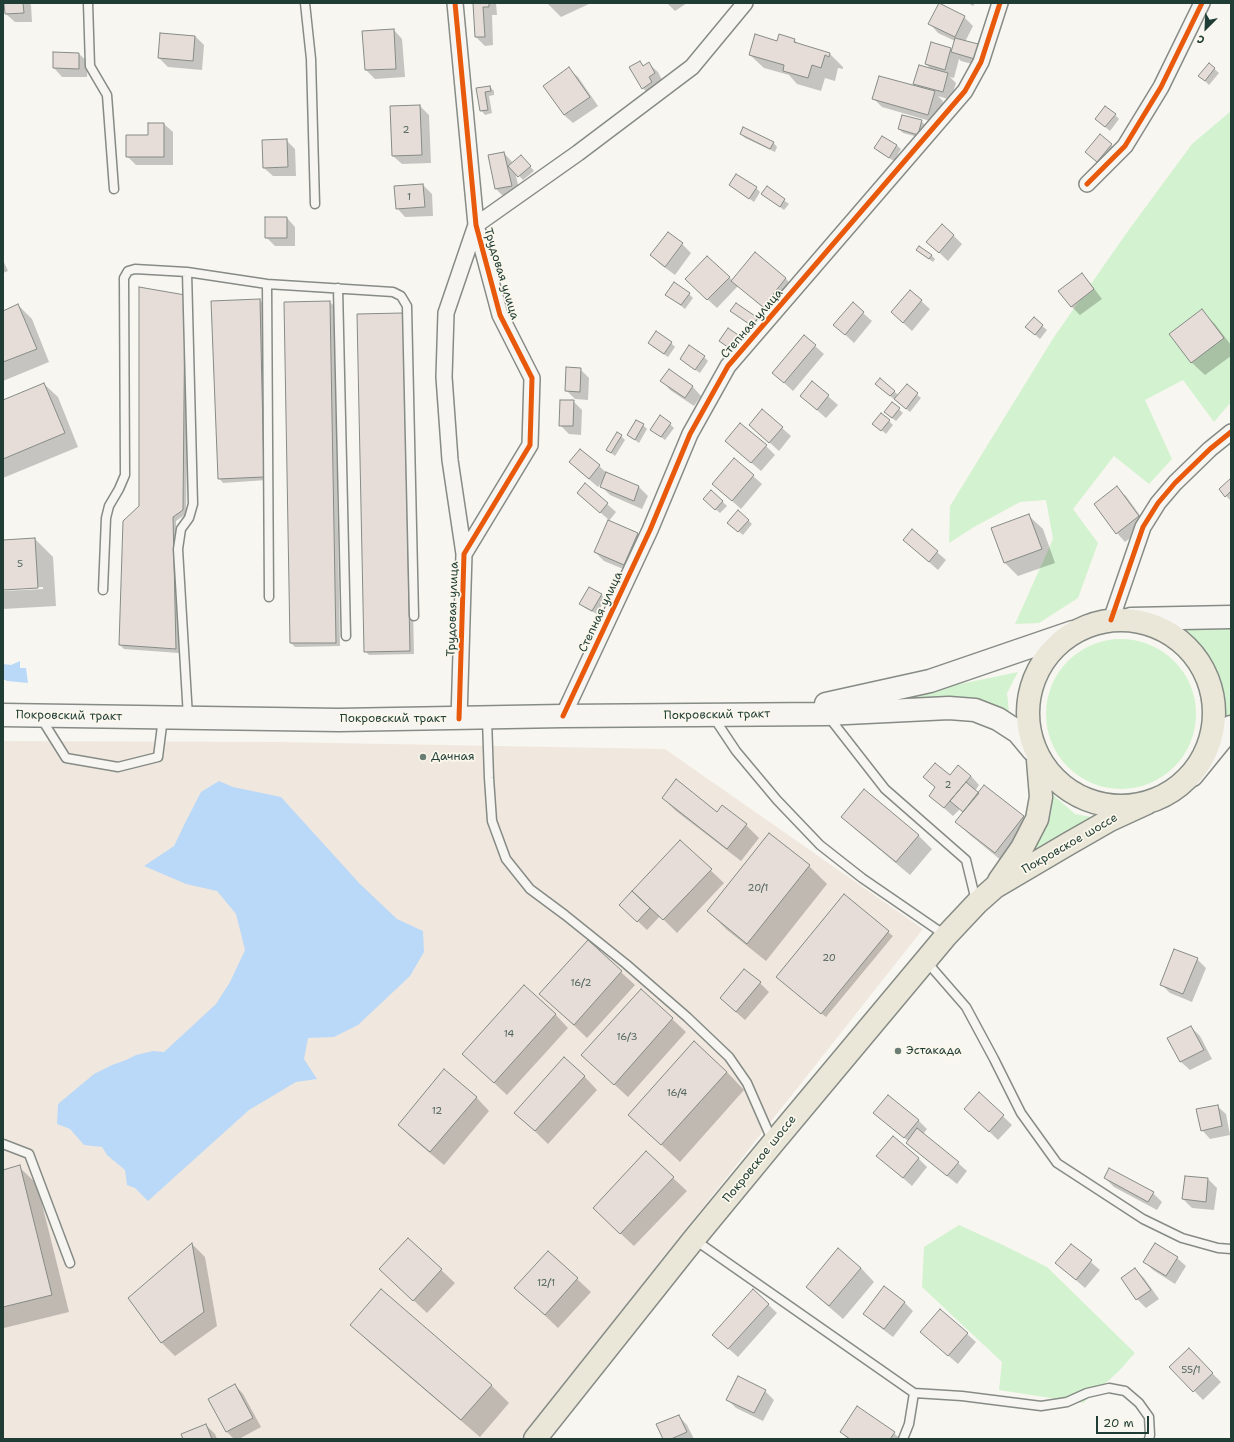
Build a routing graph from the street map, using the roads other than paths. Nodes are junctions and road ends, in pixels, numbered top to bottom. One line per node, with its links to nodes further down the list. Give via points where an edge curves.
1 (88, 3): 8 (lane, via 90,66 107,96)
2 (305, 3): 9 (lane, via 311,59)
3 (455, 3): 10 (street, Трудовая улица)
4 (745, 3): 10 (street, via 692,67 578,153)
5 (1000, 3): 27 (street, Степная улица, via 981,62 965,92 728,366 690,434 650,530)
6 (1202, 3): 7 (street, via 1161,87 1125,146)
7 (1087, 184)
8 (114, 189)
9 (315, 204)
10 (476, 225): 15 (street, Трудовая улица, via 446,313 444,377 450,460); 15 (street, Трудовая улица, via 500,315 532,378 530,445)
11 (187, 272): 12 (lane); 16 (lane, via 134,269 128,271 124,278 125,475 109,506 106,518); 30 (lane, via 193,504 189,518 181,529 178,549)
12 (267, 284): 13 (lane); 17 (lane)
13 (338, 288): 18 (lane, via 393,292 401,296 406,306); 22 (lane)
14 (1231, 432): 20 (street, via 1185,473 1158,503 1143,527)
15 (464, 554): 32 (street, Трудовая улица)
16 (103, 590)
17 (269, 597)
18 (414, 616)
19 (1231, 617): 20 (main road)
20 (1121, 620): 21 (main road, Покровское шоссе, via 1092,624); 35 (main road, Покровское шоссе, via 1156,626 1178,638 1196,656 1209,679 1215,704 1214,729 1206,753)
21 (1073, 632): 23 (main road, via 930,681); 34 (main road, Покровское шоссе, via 1052,651 1037,675 1028,699 1027,723)
22 (346, 636)
23 (782, 714): 24 (main road); 28 (main road, Покровский тракт)
24 (826, 714): 34 (main road, via 949,708 975,710 998,718 1018,732); 38 (lane, via 885,789 966,860)
25 (3, 715): 26 (main road, Покровский тракт)
26 (40, 715): 29 (main road, Покровский тракт); 29 (lane, via 66,758 118,767 158,757)
27 (563, 716): 28 (main road, Покровский тракт); 31 (main road, Покровский тракт)
28 (712, 716): 39 (lane, via 736,751 776,800 820,845 862,878)
29 (163, 718): 30 (main road, Покровский тракт)
30 (188, 718): 32 (main road, Покровский тракт)
31 (487, 718): 32 (main road, Покровский тракт); 41 (lane, via 492,821 506,859 530,889 626,964 729,1057 747,1083)
32 (460, 719)
33 (1231, 727): 35 (main road)
34 (1035, 755): 36 (main road, via 1060,786 1084,799 1116,806); 37 (main road, Покровское шоссе, via 1041,797 1037,819 1022,848)
35 (1192, 775): 36 (main road, Покровское шоссе, via 1172,792)
36 (1147, 803): 37 (main road, Покровское шоссе, via 1110,820)
37 (995, 887): 38 (main road, Покровское шоссе)
38 (976, 903): 39 (main road, Покровское шоссе)
39 (946, 936): 40 (main road, Покровское шоссе)
40 (926, 961): 41 (main road, Покровское шоссе); 44 (lane, via 966,1008 1021,1114 1058,1163 1143,1219 1182,1238)
41 (773, 1142): 43 (main road, Покровское шоссе)
42 (3, 1144): 45 (lane, via 28,1154)
43 (694, 1239): 46 (lane); 47 (main road, Покровское шоссе)
44 (1231, 1249)
45 (70, 1263)
46 (914, 1393): 48 (lane, via 909,1424); 49 (lane, via 1041,1406 1068,1402 1087,1393 1109,1388 1125,1391 1139,1403 1149,1417)
47 (535, 1439)
48 (902, 1439)
49 (1148, 1439)

